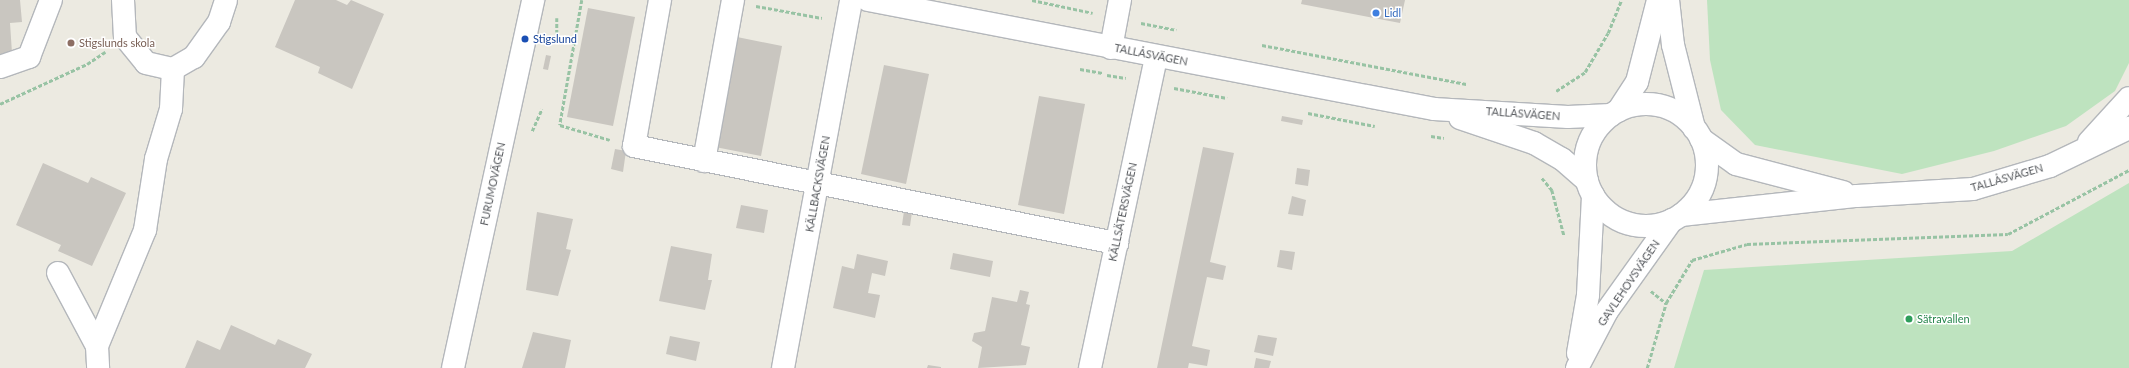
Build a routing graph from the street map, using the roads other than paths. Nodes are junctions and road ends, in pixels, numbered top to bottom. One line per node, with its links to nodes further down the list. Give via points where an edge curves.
1 (51, 0): 14 (street, via 29,57)
2 (123, 0): 15 (street, via 125,37 146,63)
3 (226, 0): 15 (street, via 219,22 194,57)
4 (533, 0): 31 (street, FURUMOVÄGEN)
5 (660, 0): 22 (street, via 634,146)
6 (734, 0): 22 (street)
7 (851, 0): 23 (street, KÄLLBACKSVÄGEN)
8 (868, 0): 12 (street, TALLÅSVÄGEN)
9 (1120, 0): 12 (street)
10 (1658, 0): 18 (street, via 1637,82)
11 (1668, 0): 20 (street, via 1673,46)
12 (1111, 48): 13 (street, TALLÅSVÄGEN)
13 (1156, 57): 17 (street, TALLÅSVÄGEN); 27 (street, KÄLLSÄTERSVÄGEN)
14 (0, 66)
15 (173, 69): 29 (street, via 171,109 156,159 145,230)
16 (2129, 98): 21 (street, TALLÅSVÄGEN)
17 (1434, 109): 18 (street, TALLÅSVÄGEN, via 1568,117); 24 (street, TALLÅSVÄGEN, via 1534,143 1562,159)
18 (1615, 113): 20 (street, TALLÅSVÄGEN, via 1639,104 1660,106 1679,114); 24 (street, TALLÅSVÄGEN, via 1597,128 1589,144)
19 (2129, 128): 21 (street, TALLÅSVÄGEN)
20 (1698, 134): 25 (street, TALLÅSVÄGEN, via 1736,164); 26 (street, TALLÅSVÄGEN, via 1707,173 1694,204)
21 (2081, 150): 25 (street, TALLÅSVÄGEN, via 2022,176 1973,189)
22 (704, 161): 23 (street)
23 (818, 183): 27 (street); 32 (street, KÄLLBACKSVÄGEN)
24 (1590, 188): 26 (street, TALLÅSVÄGEN, via 1604,210 1619,220 1655,226); 34 (street, GAVLEHOVSVÄGEN, via 1588,295)
25 (1857, 196): 26 (street, TALLÅSVÄGEN)
26 (1677, 218): 34 (street, GAVLEHOVSVÄGEN, via 1608,311)
27 (1117, 243): 33 (street, KÄLLSÄTERSVÄGEN)
28 (58, 272): 29 (street)
29 (97, 346): 30 (street)
30 (98, 368)
31 (453, 368)
32 (783, 368)
33 (1090, 368)
34 (1577, 368)

